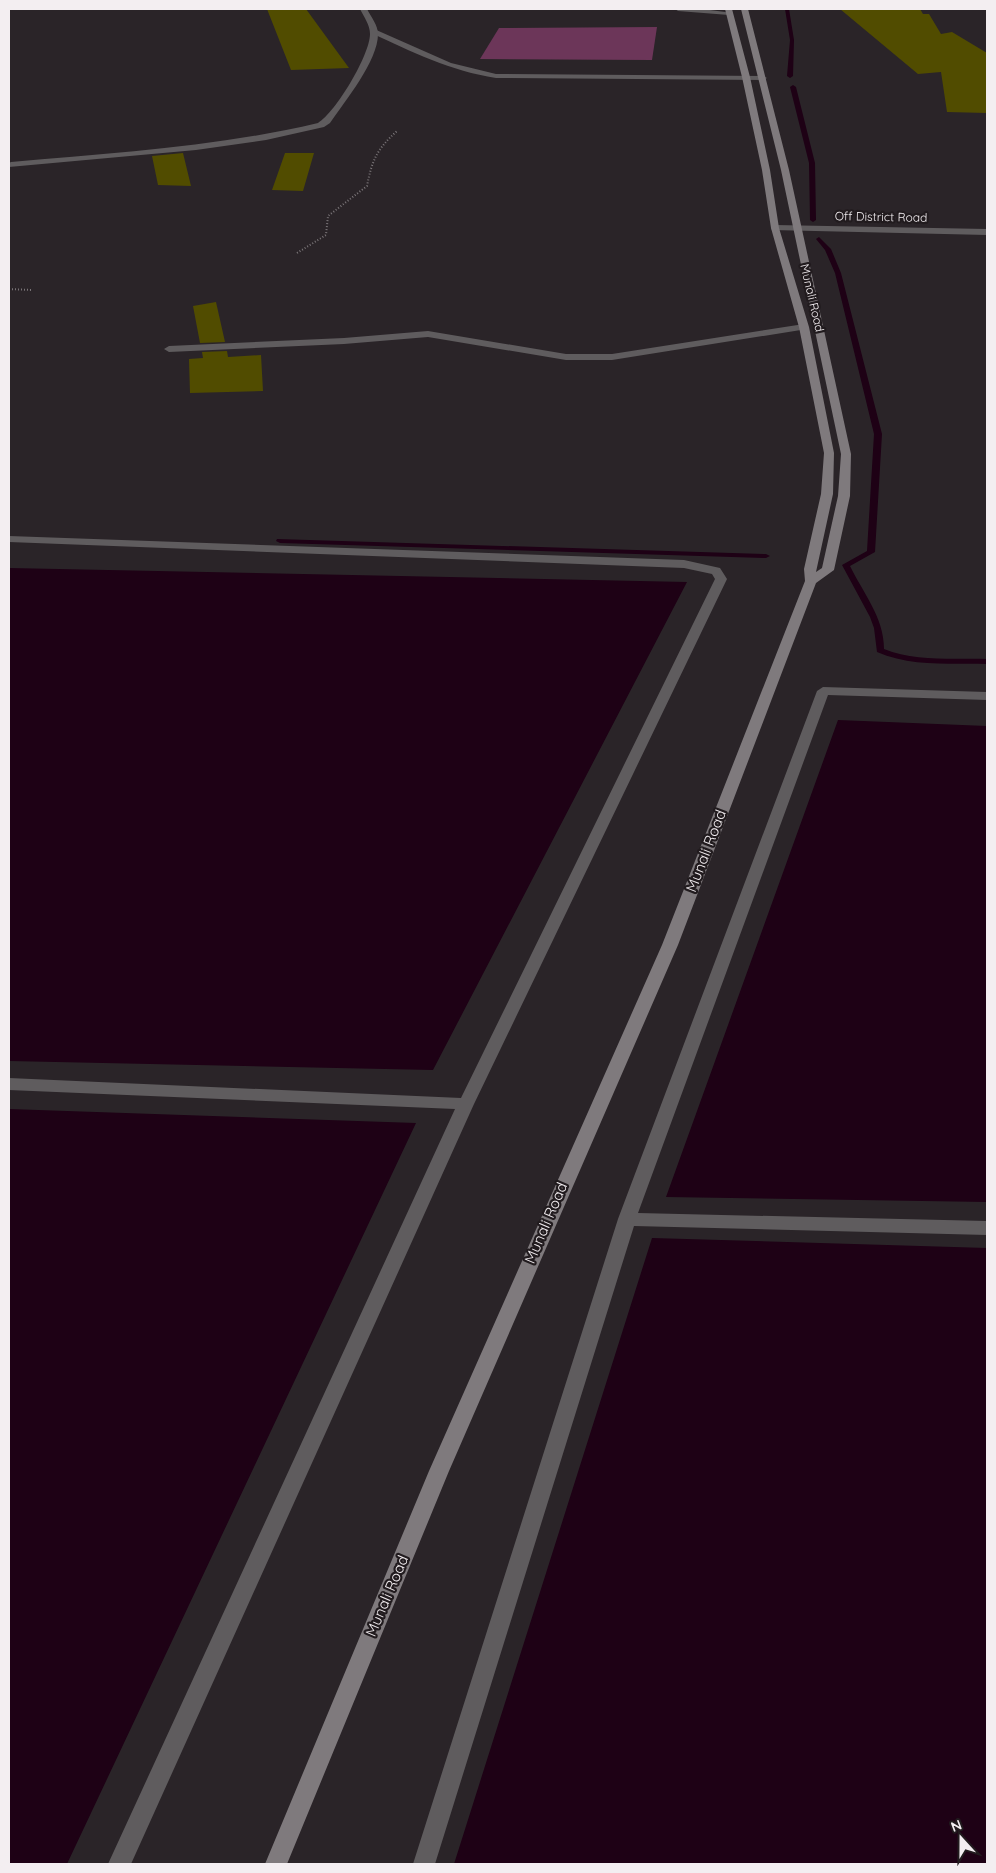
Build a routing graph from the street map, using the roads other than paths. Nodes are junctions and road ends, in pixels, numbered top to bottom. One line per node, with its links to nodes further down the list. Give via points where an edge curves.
1 (364, 9): 5 (street)
2 (678, 9): 4 (street)
3 (744, 9): 7 (main road, Munali Road)
4 (729, 11): 6 (main road, Munali Road)
5 (374, 31): 6 (street, via 445,65 496,76); 8 (street, via 374,41 358,74 327,121 314,128 196,148)
6 (746, 77): 7 (street); 9 (main road, Munali Road)
7 (763, 78): 10 (main road, Munali Road)
8 (11, 165)
9 (775, 228): 10 (street, Off District Road); 12 (main road, Munali Road)
10 (796, 228): 11 (street, Off District Road); 15 (main road, Munali Road, via 846,454 844,496 828,570)
11 (987, 232)
12 (804, 327): 13 (street, via 612,357 556,356 428,334); 15 (main road, Munali Road, via 829,453 827,494 810,568)
13 (169, 349)
14 (9, 539): 18 (street, via 684,564 716,571 721,579)
15 (811, 581): 22 (main road, Munali Road, via 670,945 443,1462)
16 (987, 696): 19 (street, via 823,691)
17 (9, 1084): 18 (street)
18 (466, 1104): 21 (street)
19 (628, 1219): 20 (street); 23 (street)
20 (987, 1228)
21 (119, 1864)
22 (276, 1864)
23 (424, 1864)

